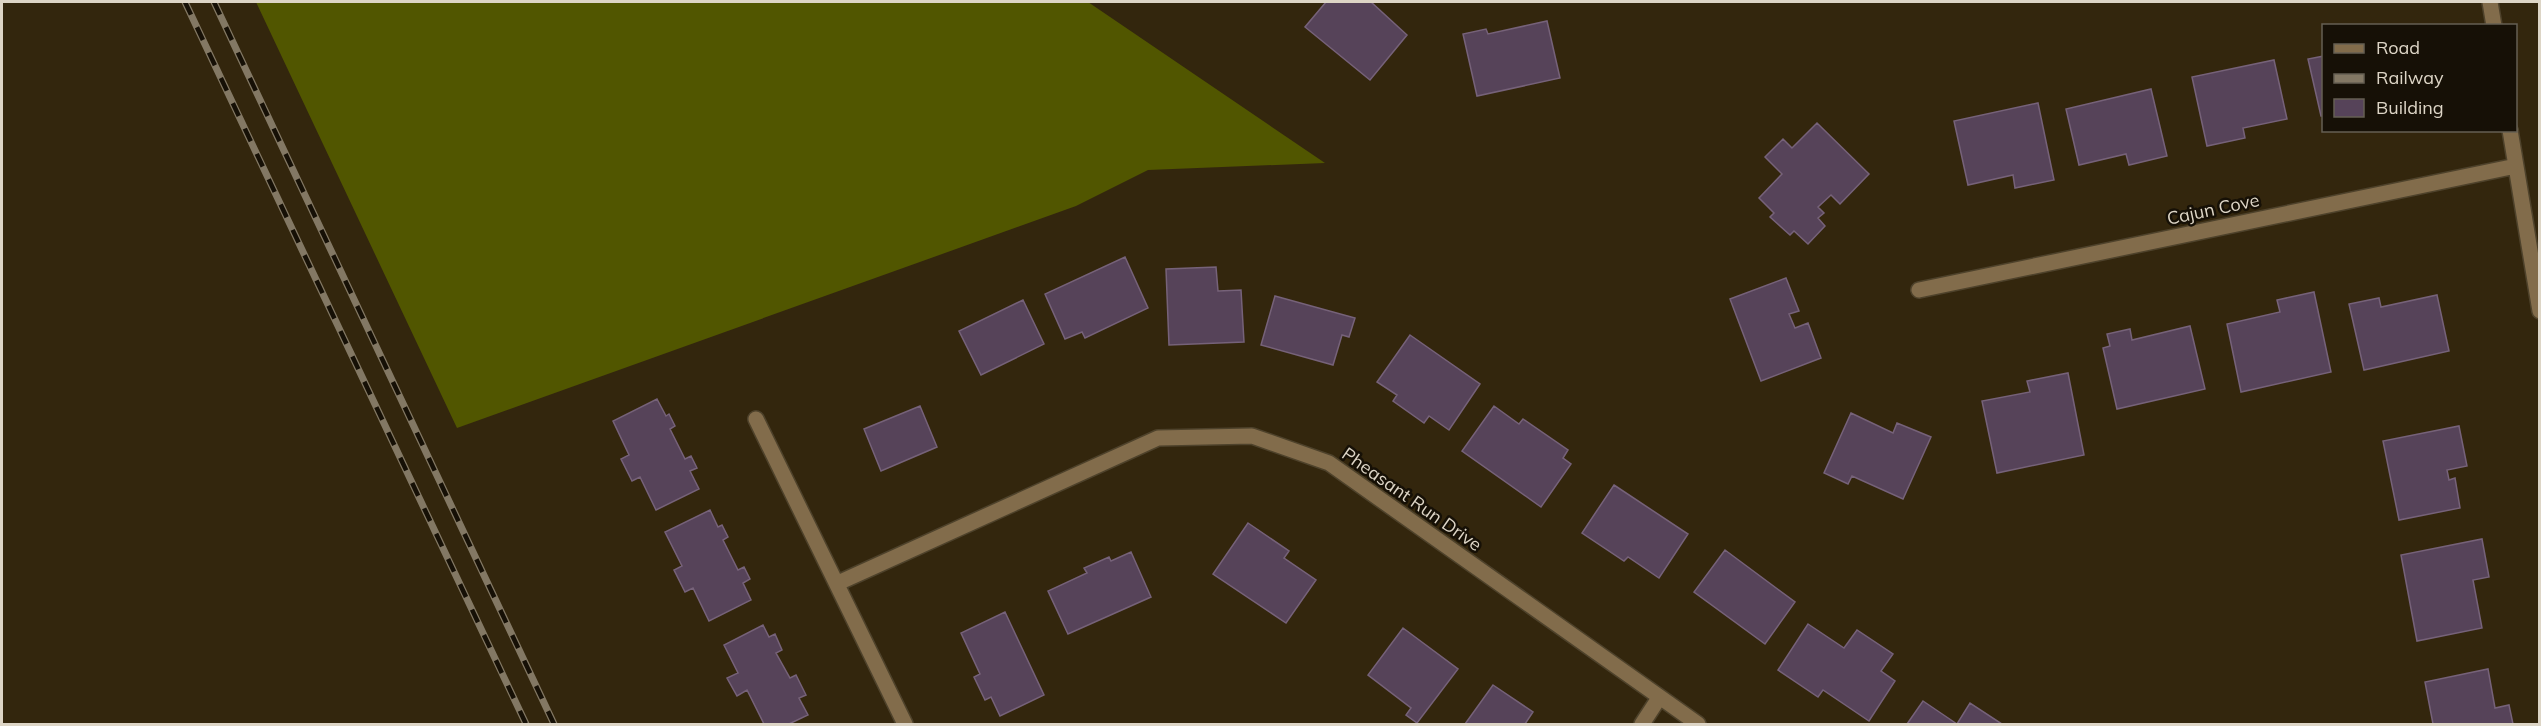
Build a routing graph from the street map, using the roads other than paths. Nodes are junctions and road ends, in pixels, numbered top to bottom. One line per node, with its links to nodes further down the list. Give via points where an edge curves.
1 (2490, 2): 2 (street)
2 (2494, 24)
3 (2510, 132): 4 (street)
4 (2516, 166): 5 (street, Cajun Cove); 6 (street)
5 (1919, 290)
6 (2540, 311)
7 (756, 420): 8 (street)
8 (838, 583): 9 (street, Pheasant Run Drive, via 1158,438 1252,436 1329,463); 10 (street)
9 (1659, 698): 11 (street); 12 (street, Pheasant Run Drive)
10 (904, 724)
11 (1642, 724)
12 (1698, 724)

